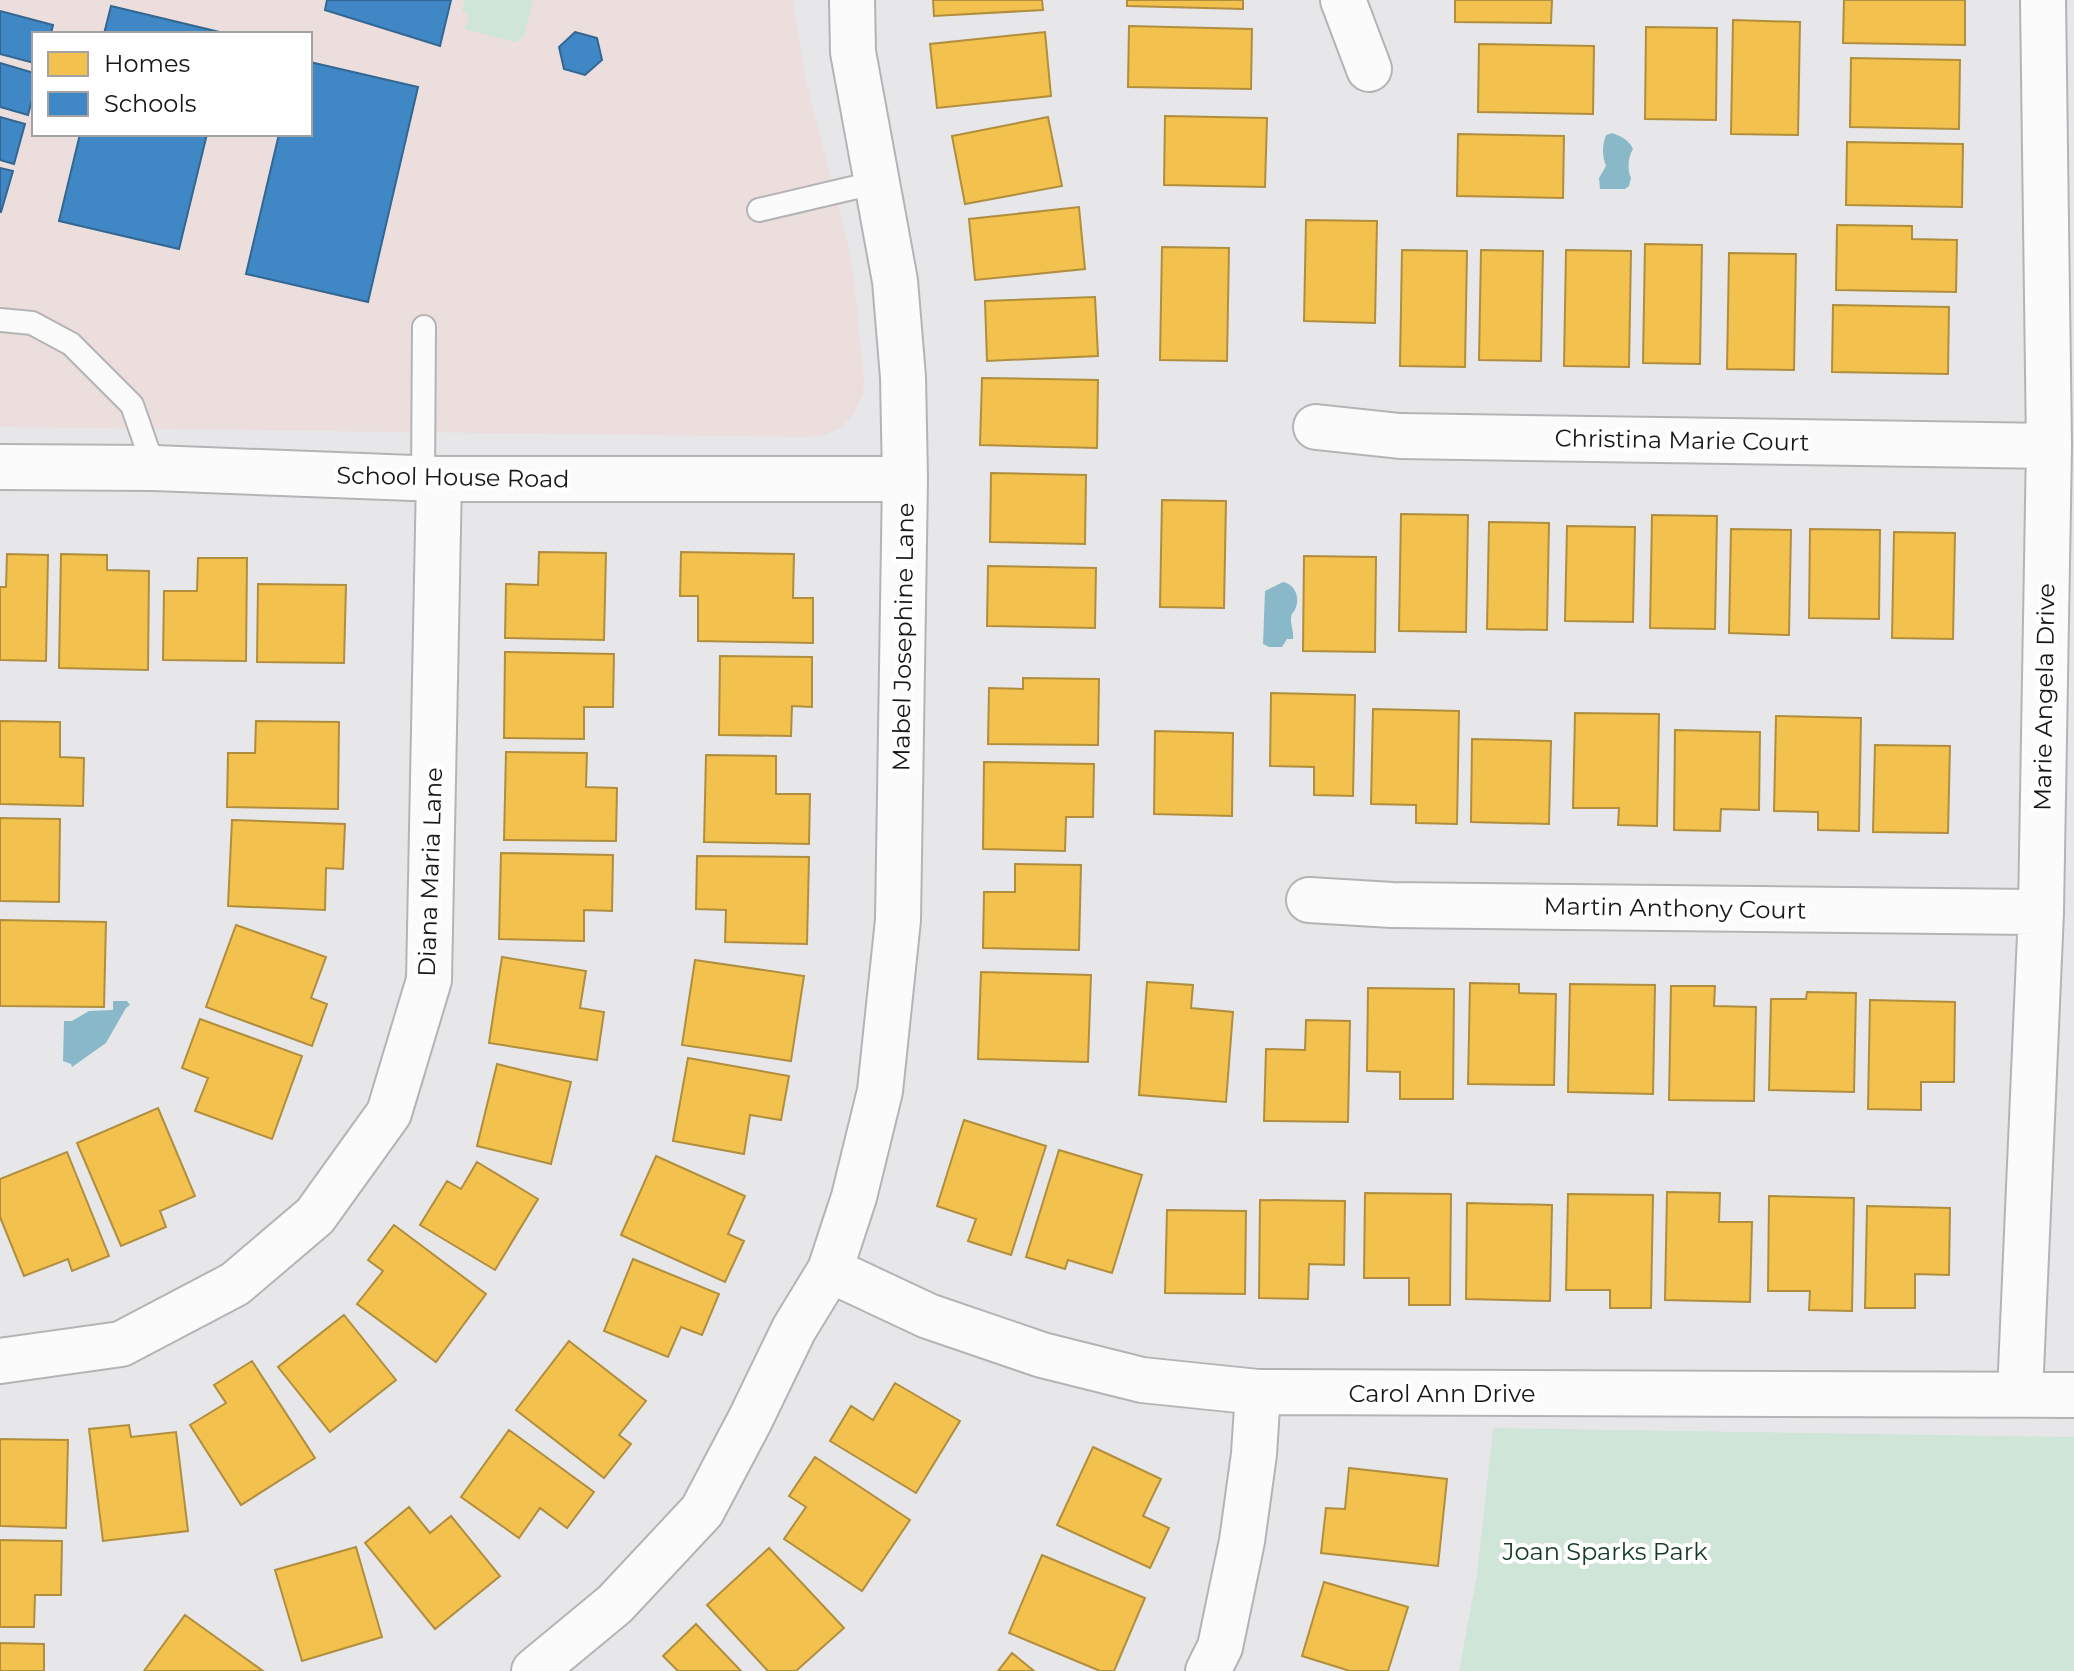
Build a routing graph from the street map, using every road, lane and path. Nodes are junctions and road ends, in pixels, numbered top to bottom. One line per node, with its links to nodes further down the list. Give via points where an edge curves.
1 (852, 0): 5 (street, Mabel Josephine Lane, via 853,52)
2 (1343, 0): 4 (street)
3 (2043, 0): 10 (street, Marie Angela Drive)
4 (1369, 69)
5 (878, 182): 6 (lane); 14 (street, Mabel Josephine Lane, via 895,281)
6 (759, 210)
7 (0, 320): 12 (lane, via 32,323 71,344 132,405)
8 (424, 327): 13 (lane)
9 (1316, 427): 10 (street, Christina Marie Court, via 1400,436)
10 (2049, 446): 16 (street, Marie Angela Drive)
11 (0, 467): 12 (street, School House Road)
12 (154, 468): 13 (street, School House Road)
13 (431, 478): 14 (street, School House Road); 18 (street, Diana Maria Lane, via 429,980 389,1113 315,1216 235,1284 121,1344)
14 (905, 479): 17 (street, Mabel Josephine Lane, via 898,920 880,1091)
15 (1309, 900): 16 (street, Martin Anthony Court)
16 (2041, 912): 20 (street, Marie Angela Drive)
17 (830, 1270): 19 (street, Carol Ann Drive, via 928,1316 1042,1355 1142,1380); 22 (street, Mabel Josephine Lane, via 794,1329 702,1511 615,1604)
18 (0, 1361)
19 (1258, 1392): 20 (street, Carol Ann Drive); 23 (street, via 1242,1541 1220,1647)
20 (2020, 1394): 21 (street, Carol Ann Drive)
21 (2074, 1395)
22 (534, 1671)
23 (1208, 1671)

